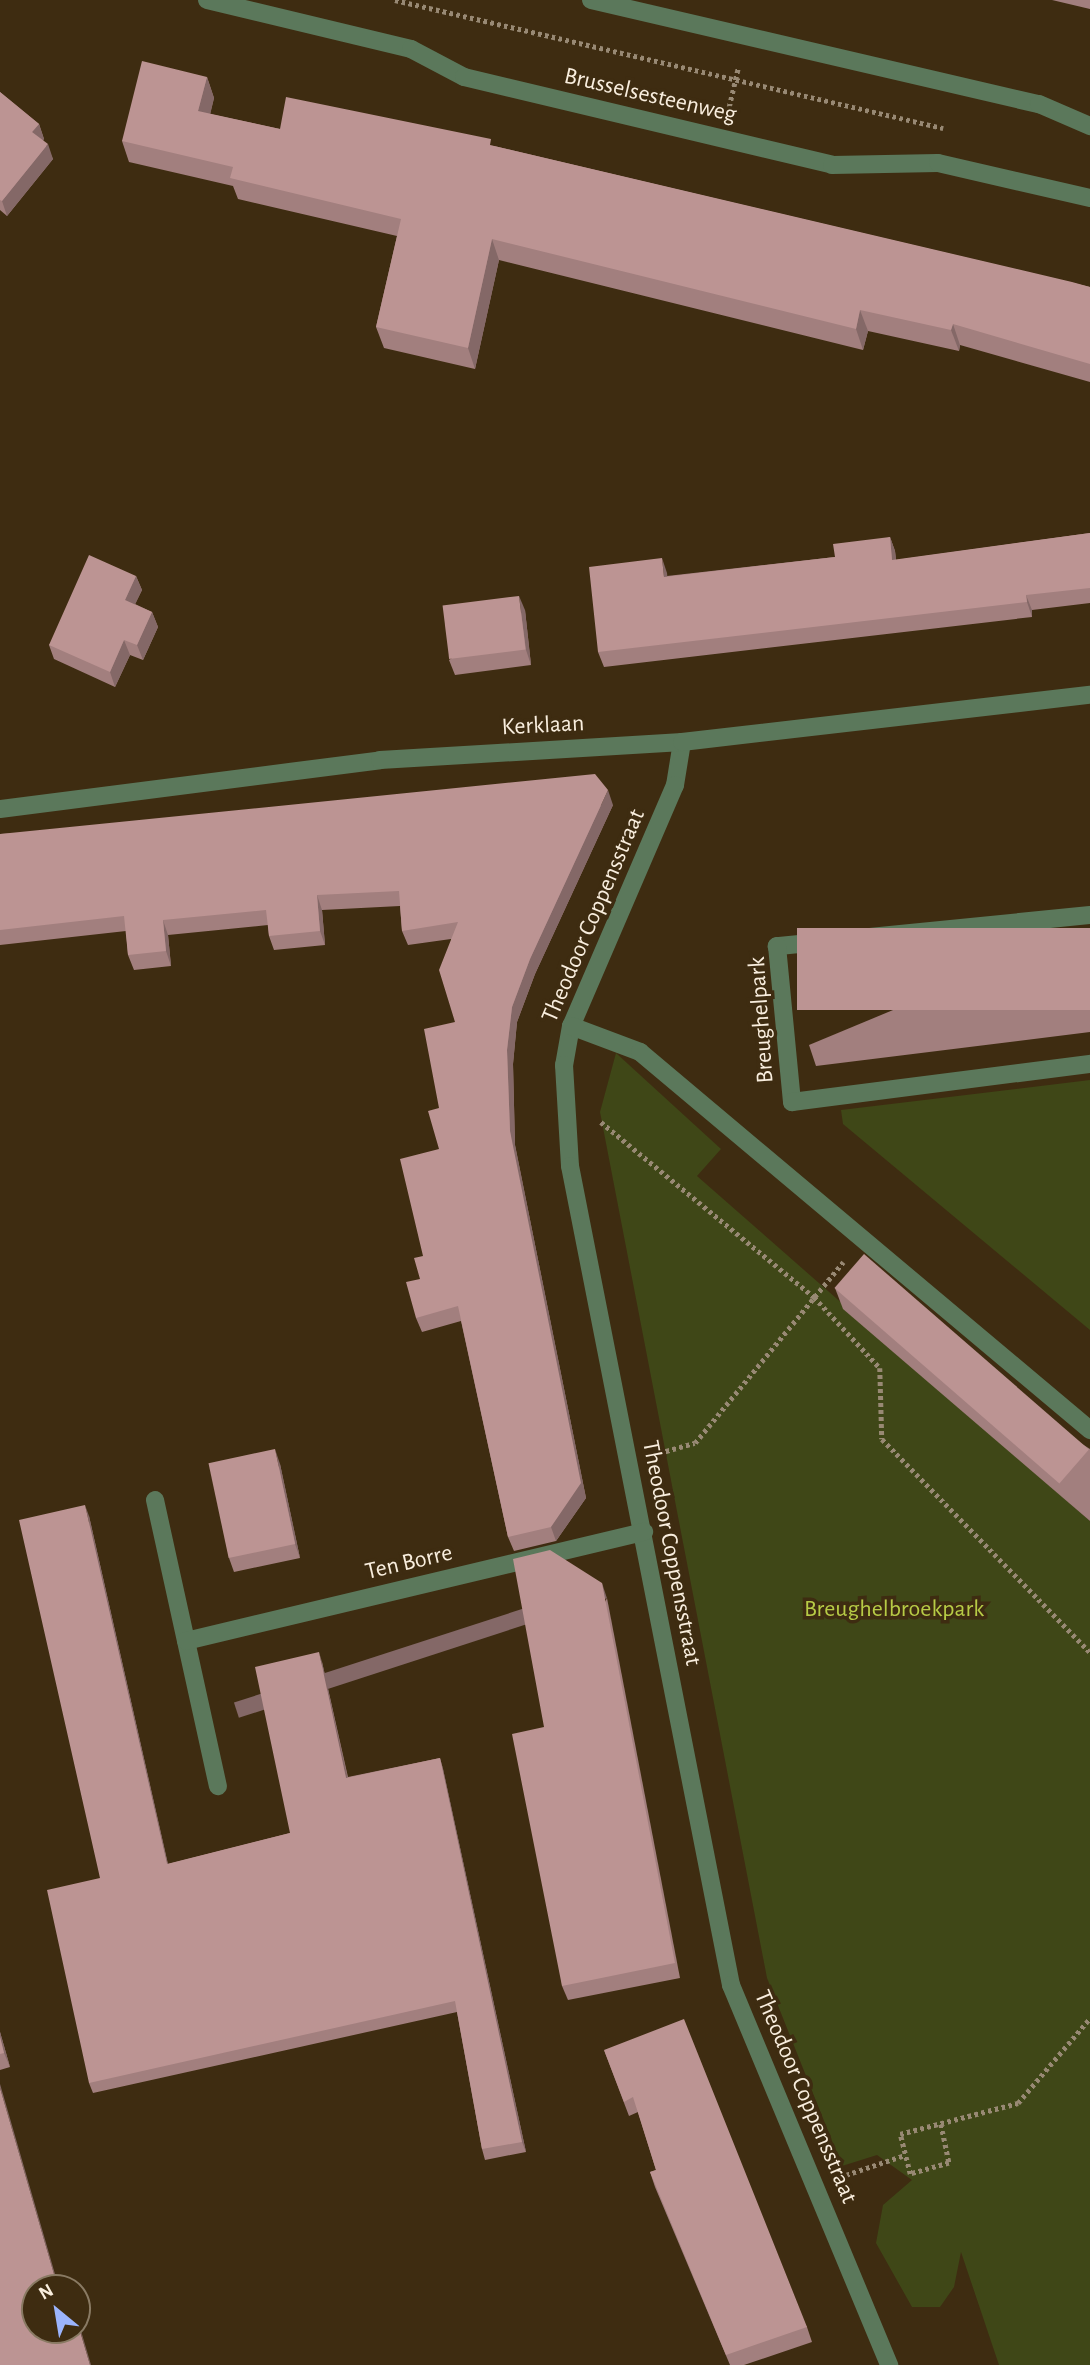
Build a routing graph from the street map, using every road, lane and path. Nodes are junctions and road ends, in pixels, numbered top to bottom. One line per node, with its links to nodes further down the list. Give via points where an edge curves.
1 (207, 0): 8 (street, Brusselsesteenweg, via 411,49 464,77)
2 (396, 0): 5 (path)
3 (591, 0): 6 (street, via 1039,104)
4 (742, 55): 5 (path)
5 (735, 79): 7 (path); 8 (path)
6 (1090, 126)
7 (948, 129)
8 (722, 138): 9 (street, Brusselsesteenweg, via 832,165 937,163)
9 (1090, 198)
10 (1090, 695): 11 (street, Kerklaan)
11 (682, 742): 12 (street, Kerklaan, via 380,760); 14 (street, Theodoor Coppensstraat, via 676,785)
12 (0, 809)
13 (1090, 915): 15 (street, Breughelpark, via 778,946 792,1102)
14 (571, 1026): 16 (street, Theodoor Coppensstraat); 17 (street, via 640,1052)
15 (1090, 1064)
16 (565, 1092): 18 (path); 20 (street, Theodoor Coppensstraat, via 570,1166)
17 (862, 1238): 18 (path); 19 (street)
18 (814, 1297): 20 (path, via 695,1443); 24 (path, via 880,1368 882,1439)
19 (1088, 1426)
20 (628, 1461): 22 (street, Theodoor Coppensstraat)
21 (155, 1500): 23 (street)
22 (644, 1532): 23 (street, Ten Borre); 29 (street, Theodoor Coppensstraat, via 731,1985)
23 (186, 1641): 25 (street)
24 (1090, 1652)
25 (218, 1786)
26 (1090, 2018): 27 (path, via 1018,2104)
27 (941, 2124): 28 (path, via 900,2134); 28 (path, via 949,2163 910,2174)
28 (905, 2155): 29 (path)
29 (816, 2185): 30 (street, Theodoor Coppensstraat)
30 (889, 2365)

